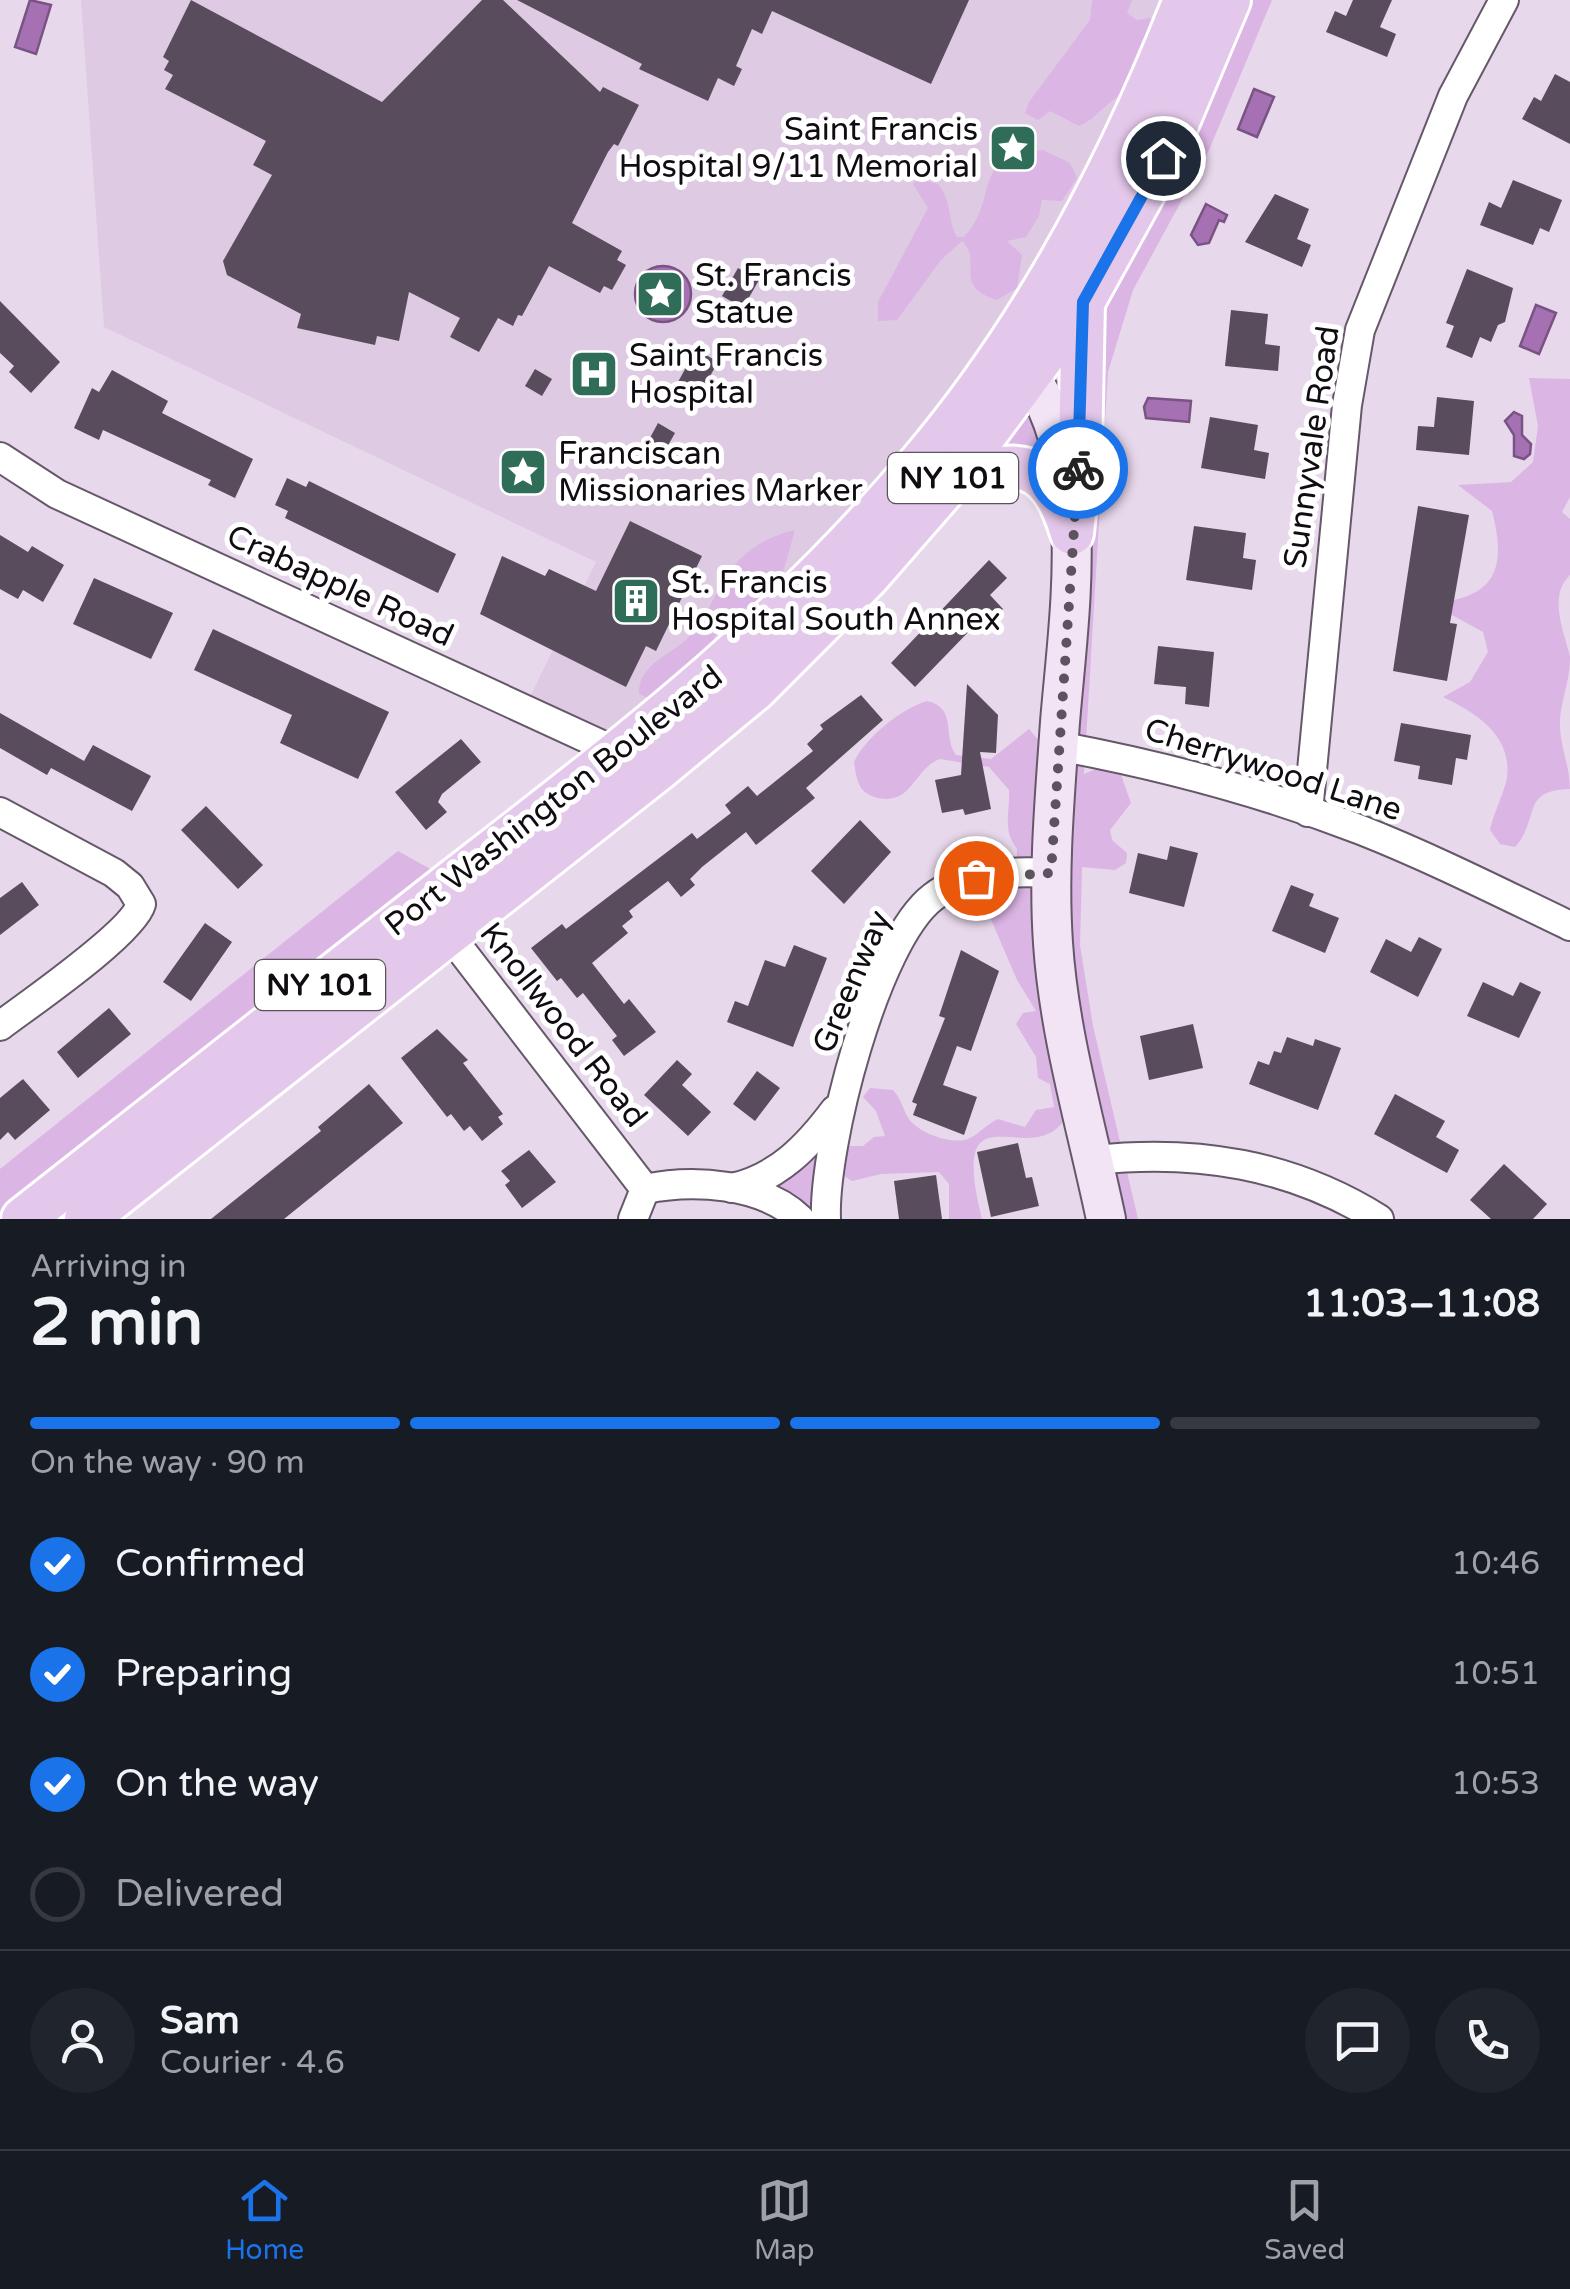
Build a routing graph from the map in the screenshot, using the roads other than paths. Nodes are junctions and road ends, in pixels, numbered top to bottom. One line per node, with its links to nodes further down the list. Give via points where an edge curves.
1 (1186, 0): 5 (main road, Port Washington Boulevard / NY 101, via 1134,128)
2 (1229, 0): 4 (main road, Port Washington Boulevard / NY 101, via 1163,158)
3 (1504, 0): 13 (street, Sunnyvale Road, via 1453,96 1360,330)
4 (1083, 302): 5 (main road, Port Washington Boulevard / NY 101); 8 (main road)
5 (1018, 360): 7 (main road, Port Washington Boulevard / NY 101); 8 (main road, via 1055,430); 10 (main road, Port Washington Boulevard / NY 101, via 856,536 706,682)
6 (0, 457): 10 (street, Crabapple Road, via 57,494)
7 (950, 482): 8 (main road, via 995,469 1032,469 1057,490); 11 (main road, Port Washington Boulevard / NY 101, via 797,650)
8 (1072, 533): 9 (main road)
9 (1058, 746): 13 (street, Cherrywood Lane); 14 (main road)
10 (618, 752): 11 (street, Crabapple Road); 15 (main road, Port Washington Boulevard / NY 101)
11 (657, 770): 15 (main road, Port Washington Boulevard / NY 101)
12 (0, 812): 17 (street, via 114,873 141,904 117,934)
13 (1308, 812): 16 (street, Cherrywood Lane, via 1424,857)
14 (1051, 873): 18 (street, Greenway, via 976,878 923,906 871,1008); 19 (main road, via 1055,964)
15 (438, 920): 21 (street, Knollwood Road); 22 (main road, Port Washington Boulevard / NY 101); 23 (main road, Port Washington Boulevard / NY 101)
16 (1570, 926)
17 (0, 1026)
18 (843, 1098): 20 (street, via 794,1158 757,1180); 26 (street, Greenway, via 830,1152)
19 (1094, 1160): 27 (main road); 28 (street, via 1187,1157 1256,1166 1334,1193)
20 (726, 1188): 21 (street); 25 (street, via 774,1200)
21 (646, 1190): 24 (street)
22 (23, 1219)
23 (86, 1219)
24 (634, 1219)
25 (800, 1219)
26 (826, 1219)
27 (1106, 1219)
28 (1378, 1219)

